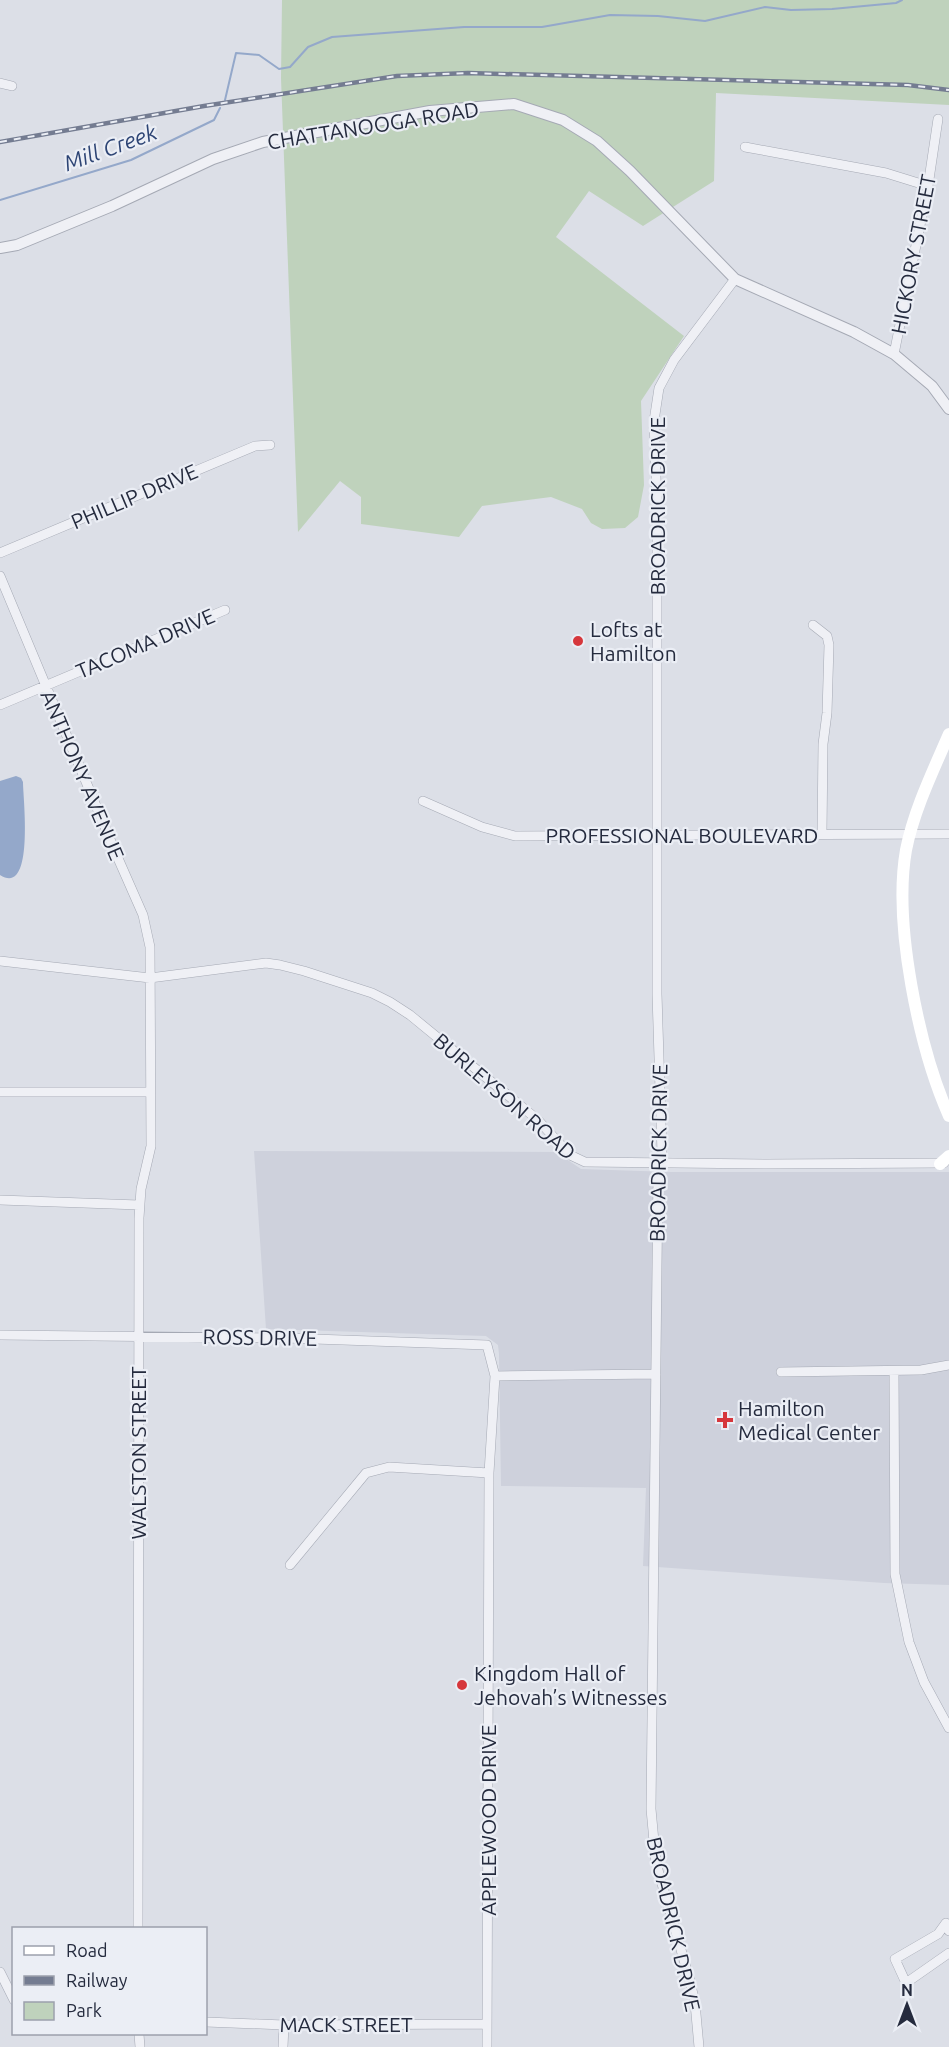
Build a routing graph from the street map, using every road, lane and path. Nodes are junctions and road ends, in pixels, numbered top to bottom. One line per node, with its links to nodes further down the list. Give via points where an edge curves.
1 (0, 83): 2 (street)
2 (12, 86)
3 (938, 119): 5 (street, HICKORY STREET)
4 (745, 147): 5 (street, via 885,173)
5 (928, 186): 8 (street, HICKORY STREET)
6 (0, 248): 7 (street, CHATTANOOGA ROAD, via 17,245 213,159 263,142 430,111 514,104 563,120 597,141)
7 (735, 279): 8 (street, CHATTANOOGA ROAD); 22 (street, BROADRICK DRIVE, via 674,360 659,388 654,421)
8 (894, 354): 9 (street, CHATTANOOGA ROAD, via 932,386)
9 (949, 409)
10 (270, 445): 11 (street, PHILLIP DRIVE, via 255,446)
11 (0, 553)
12 (0, 576): 15 (street, ANTHONY AVENUE)
13 (225, 610): 15 (street, TACOMA DRIVE)
14 (813, 625): 19 (street, via 827,636 829,645)
15 (46, 685): 16 (street, TACOMA DRIVE); 24 (street, ANTHONY AVENUE, via 143,915 150,947)
16 (0, 705)
17 (949, 734): 21 (main road)
18 (423, 801): 22 (street, PROFESSIONAL BOULEVARD, via 482,827 515,836)
19 (822, 834): 21 (street, PROFESSIONAL BOULEVARD); 22 (street, PROFESSIONAL BOULEVARD)
20 (949, 834): 21 (street, PROFESSIONAL BOULEVARD)
21 (910, 836): 27 (main road, via 903,908 907,957 932,1070)
22 (658, 837): 29 (street, BROADRICK DRIVE)
23 (0, 961): 24 (street, BURLEYSON ROAD)
24 (150, 978): 26 (street, WALSTON STREET); 29 (street, BURLEYSON ROAD, via 266,963 293,967 372,993 410,1015 456,1052 538,1120 576,1159)
25 (0, 1092): 26 (street)
26 (150, 1092): 31 (street, WALSTON STREET, via 151,1146)
27 (949, 1116)
28 (946, 1161): 29 (street, BURLEYSON ROAD)
29 (661, 1162): 37 (street, BROADRICK DRIVE)
30 (0, 1200): 31 (street)
31 (140, 1205): 33 (street, WALSTON STREET)
32 (0, 1335): 33 (street, ROSS DRIVE)
33 (138, 1335): 38 (street, ROSS DRIVE, via 487,1345); 43 (street, WALSTON STREET)
34 (949, 1365): 35 (street)
35 (894, 1371): 36 (street); 41 (street, via 895,1574 909,1642 924,1682)
36 (781, 1372)
37 (656, 1374): 38 (street); 53 (street, BROADRICK DRIVE, via 653,1835 660,1880 695,2003)
38 (495, 1376): 39 (street, APPLEWOOD DRIVE)
39 (489, 1473): 40 (street, via 390,1467 366,1473); 49 (street, APPLEWOOD DRIVE)
40 (290, 1565)
41 (949, 1728)
42 (949, 1912): 44 (street)
43 (138, 1927)
44 (947, 1927): 45 (street, via 895,1959 906,1983)
45 (949, 1953)
46 (0, 1972): 47 (street)
47 (12, 1996)
48 (207, 2022): 50 (street, MACK STREET)
49 (487, 2024): 50 (street, MACK STREET); 52 (street, APPLEWOOD DRIVE)
50 (284, 2025): 51 (street)
51 (283, 2047)
52 (487, 2047)
53 (699, 2047)

